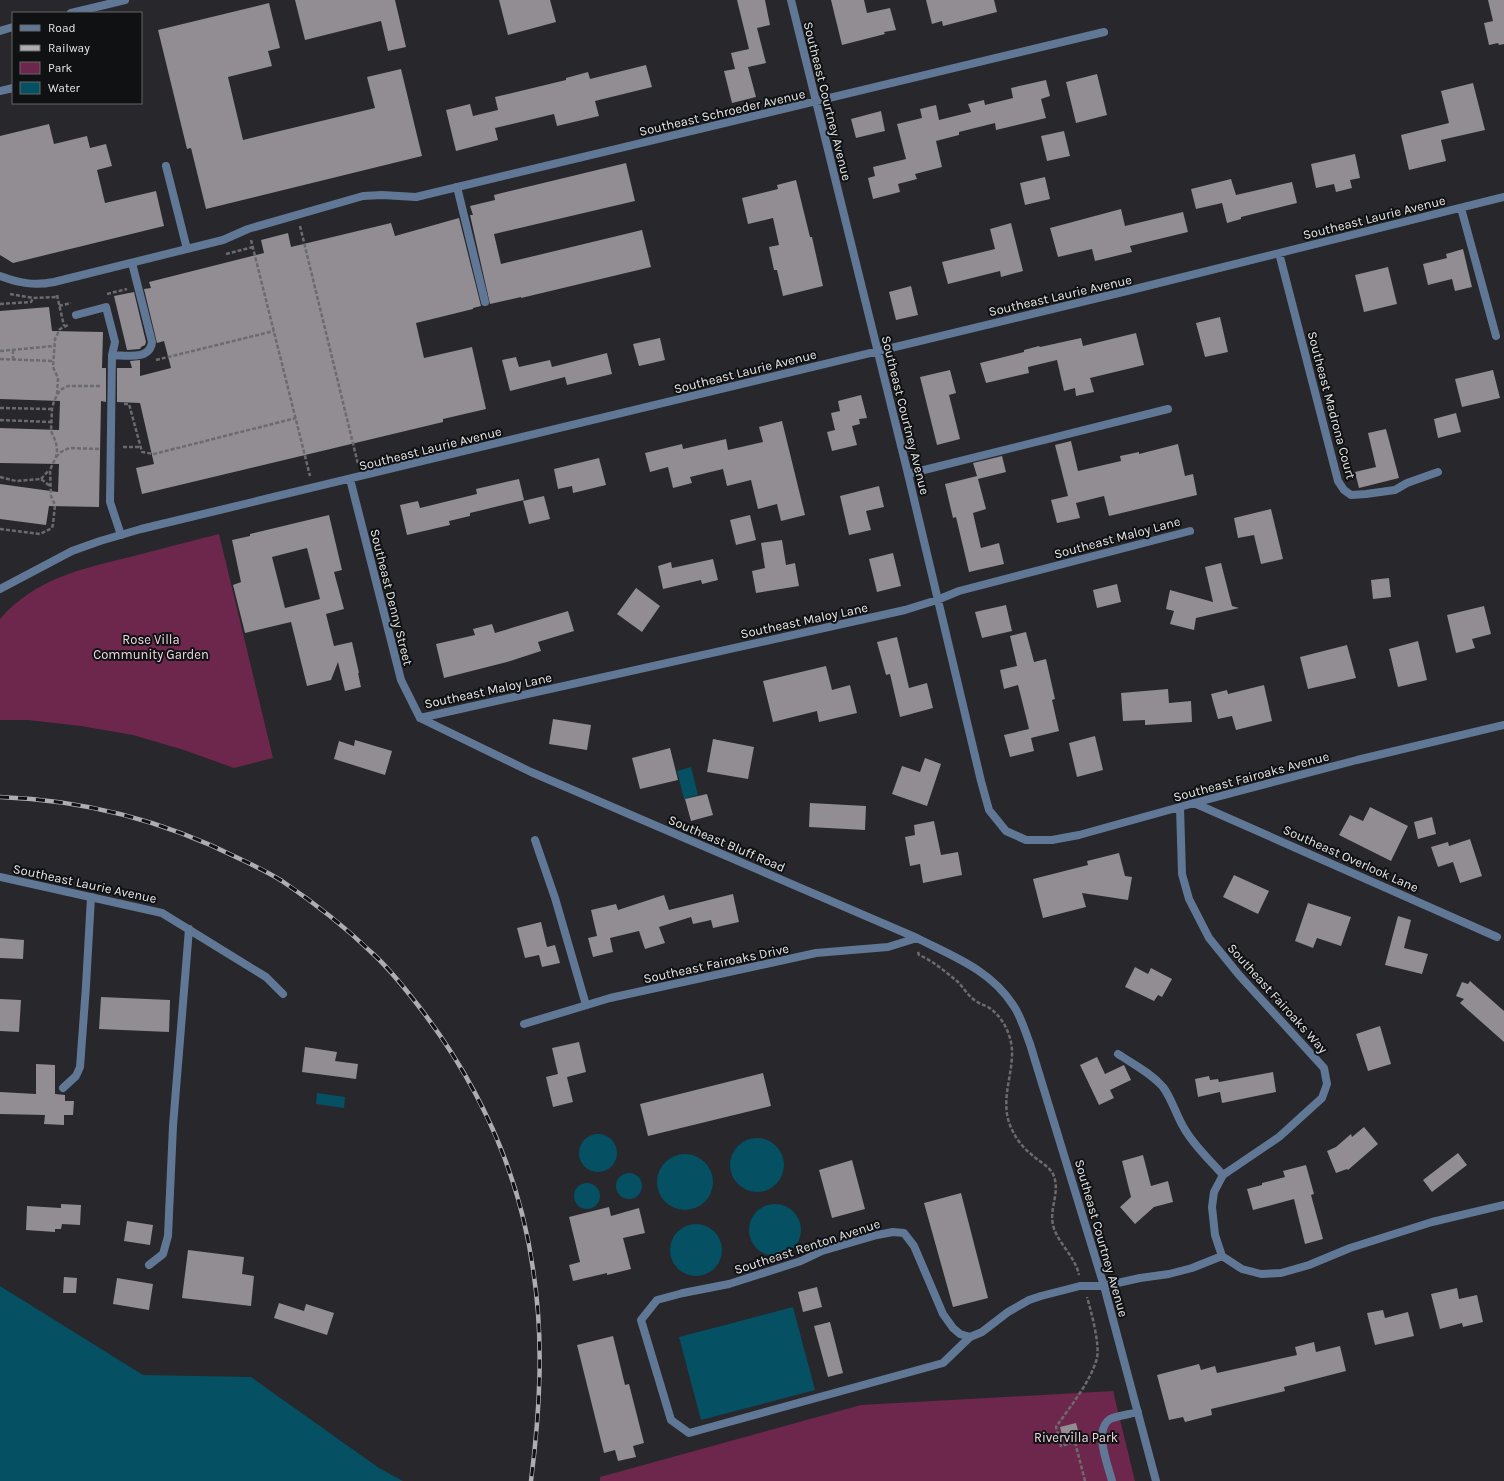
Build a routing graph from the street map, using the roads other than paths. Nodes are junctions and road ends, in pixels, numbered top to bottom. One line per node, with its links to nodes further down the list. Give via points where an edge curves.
1 (125, 0): 3 (street)
2 (791, 0): 10 (street, Southeast Courtney Avenue)
3 (102, 3): 4 (street)
4 (74, 12)
5 (12, 27): 6 (street)
6 (0, 31)
7 (1104, 32): 10 (street, Southeast Schroeder Avenue)
8 (12, 88): 9 (street)
9 (0, 91)
10 (816, 102): 12 (street, Southeast Schroeder Avenue); 22 (street, Southeast Courtney Avenue)
11 (166, 166): 15 (street)
12 (457, 187): 15 (street, Southeast Schroeder Avenue, via 416,197 363,196); 19 (street)
13 (1504, 197): 14 (street, Southeast Laurie Avenue)
14 (1461, 208): 16 (street, Southeast Laurie Avenue); 21 (street)
15 (186, 249): 17 (street, Southeast Schroeder Avenue)
16 (1279, 253): 22 (street, Southeast Laurie Avenue); 25 (street, Southeast Madrona Court, via 1338,481 1344,490 1351,495 1395,490)
17 (132, 263): 18 (street, Southeast Schroeder Avenue, via 40,285 26,284); 23 (street, via 152,342 151,347 143,355)
18 (0, 276)
19 (485, 302)
20 (76, 315): 23 (street, via 106,307 115,342)
21 (1496, 336)
22 (878, 351): 26 (street, Southeast Courtney Avenue); 27 (street, Southeast Laurie Avenue)
23 (112, 355): 29 (street, via 110,502)
24 (1168, 409): 26 (street)
25 (1438, 472)
26 (908, 474): 31 (street, Southeast Courtney Avenue)
27 (350, 479): 29 (street, Southeast Laurie Avenue, via 182,518); 32 (street, Southeast Denny Street, via 401,680)
28 (1190, 531): 31 (street, Southeast Maloy Lane, via 959,591)
29 (121, 535): 30 (street, Southeast Laurie Avenue, via 72,551)
30 (0, 589)
31 (937, 600): 32 (street, Southeast Maloy Lane, via 905,610); 36 (street, Southeast Courtney Avenue, via 989,810)
32 (420, 718): 42 (street, Southeast Bluff Road, via 531,772)
33 (1504, 726): 34 (street, Southeast Fairoaks Avenue)
34 (1194, 802): 35 (street, Southeast Fairoaks Avenue); 41 (street, Southeast Overlook Lane)
35 (1180, 807): 36 (street, Southeast Fairoaks Avenue, via 1052,840 1026,840); 49 (street, Southeast Fairoaks Way, via 1182,874 1189,899 1209,938 1239,975 1324,1068 1327,1084 1322,1098 1278,1138)
36 (1006, 831)
37 (535, 840): 44 (street)
38 (0, 877): 39 (street, Southeast Laurie Avenue)
39 (91, 897): 40 (street, Southeast Laurie Avenue, via 162,912); 48 (street, via 80,1067 76,1076)
40 (189, 929): 43 (street, Southeast Laurie Avenue, via 266,977); 52 (street, via 168,1236 163,1254)
41 (1497, 937)
42 (917, 938): 44 (street, Southeast Fairoaks Drive, via 888,947 816,953); 45 (street, Southeast Bluff Road, via 972,966 997,984)
43 (283, 994)
44 (586, 1005): 46 (street, Southeast Fairoaks Drive)
45 (1014, 1006): 53 (street, Southeast Courtney Avenue, via 1032,1052)
46 (524, 1024)
47 (1118, 1054): 49 (street, via 1162,1087 1184,1129)
48 (63, 1088)
49 (1223, 1175): 51 (street, Southeast Fairoaks Way, via 1214,1192 1212,1207 1215,1235)
50 (1504, 1205): 51 (street, via 1432,1222 1281,1273 1261,1274 1242,1269)
51 (1222, 1256): 53 (street, via 1169,1274)
52 (149, 1265)
53 (1104, 1286): 54 (street, via 1084,1286 1029,1300 982,1332); 55 (street, Southeast Courtney Avenue)
54 (970, 1337): 54 (street, Southeast Renton Avenue, via 960,1334 953,1328 944,1314 914,1246 904,1233 893,1232 822,1251 801,1261 729,1284 657,1300 641,1320 671,1420 689,1434 943,1363)
55 (1138, 1412): 56 (street, via 1111,1419 1103,1428 1102,1439); 57 (street, Southeast Courtney Avenue)
56 (1112, 1481)
57 (1156, 1481)

